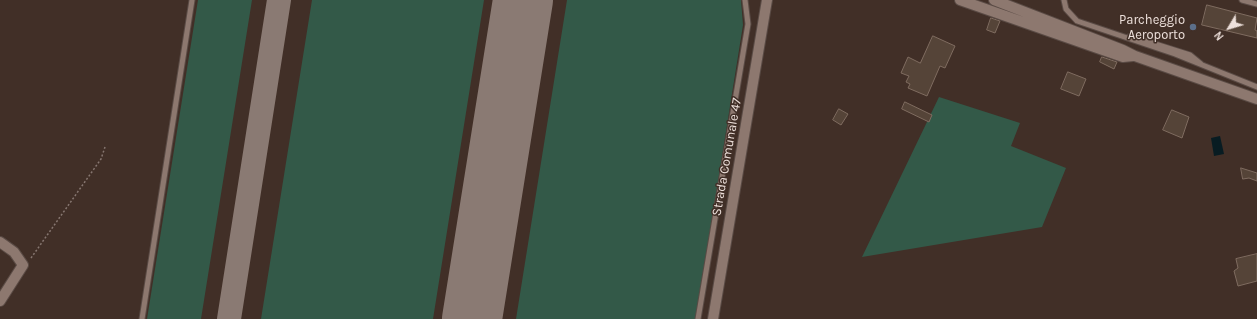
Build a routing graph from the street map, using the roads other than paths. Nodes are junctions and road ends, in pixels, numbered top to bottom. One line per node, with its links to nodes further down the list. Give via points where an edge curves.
1 (192, 0): 14 (lane)
2 (745, 0): 15 (lane, via 748,24)
3 (768, 0): 16 (street, Strada Comunale 47)
4 (960, 0): 9 (street, via 1123,57)
5 (994, 0): 9 (street)
6 (1064, 0): 10 (lane, via 1066,10 1077,21)
7 (1242, 0): 8 (lane)
8 (1257, 4)
9 (1134, 56): 11 (street)
10 (1257, 87)
11 (1257, 99)
12 (0, 242): 13 (street, via 14,252 23,265)
13 (0, 301)
14 (142, 319)
15 (698, 319)
16 (713, 319)

